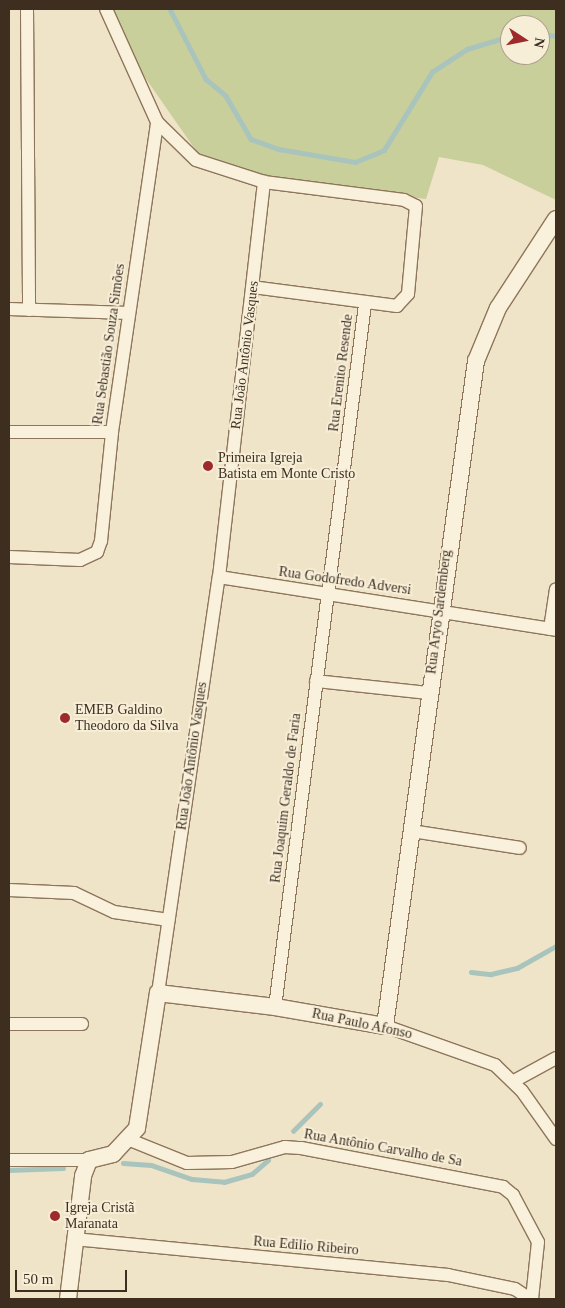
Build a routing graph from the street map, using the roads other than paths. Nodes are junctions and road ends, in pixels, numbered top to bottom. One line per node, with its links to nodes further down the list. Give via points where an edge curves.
1 (27, 9): 9 (street)
2 (106, 9): 3 (street)
3 (157, 122): 4 (street, via 196,160); 10 (street, Rua Sebastião Souza Simões)
4 (264, 182): 6 (street, Rua João Antônio Vasques); 7 (street, via 404,200 416,206 408,294 397,306)
5 (556, 219): 17 (street, Rua Aryo Sardemberg, via 498,308 476,361)
6 (253, 287): 7 (street); 14 (street, Rua João Antônio Vasques)
7 (365, 304): 16 (street, Rua Erenito Resende)
8 (9, 309): 9 (street)
9 (29, 310): 10 (street)
10 (128, 313): 12 (street, Rua Sebastião Souza Simões)
11 (9, 432): 12 (street)
12 (112, 432): 13 (street, Rua Sebastião Souza Simões, via 102,541 97,552 80,560)
13 (9, 557)
14 (219, 577): 16 (street, Rua Godofredo Adversi); 24 (street, Rua João Antônio Vasques)
15 (556, 589): 18 (street)
16 (328, 594): 17 (street, Rua Godofredo Adversi); 19 (street, Rua Joaquim Geraldo de Faria)
17 (439, 609): 18 (street, Rua Godofredo Adversi); 20 (street, Rua Aryo Sardemberg)
18 (553, 629)
19 (316, 681): 20 (street); 26 (street, Rua Joaquim Geraldo de Faria)
20 (429, 693): 21 (street, Rua Aryo Sardemberg)
21 (412, 831): 22 (street); 29 (street, Rua Aryo Sardemberg)
22 (520, 848)
23 (9, 890): 24 (street, via 74,893 114,912)
24 (168, 920): 25 (street, Rua João Antônio Vasques)
25 (158, 993): 26 (street, Rua Paulo Afonso); 33 (street, Rua João Antônio Vasques, via 141,1114)
26 (275, 1006): 29 (street, Rua Paulo Afonso)
27 (9, 1024): 28 (street)
28 (82, 1024)
29 (385, 1026): 31 (street, Rua Paulo Afonso, via 478,1056)
30 (556, 1058): 31 (street)
31 (514, 1081): 32 (street, Rua Paulo Afonso)
32 (556, 1139)
33 (130, 1140): 35 (street, via 113,1154); 38 (street, Rua Antônio Carvalho de Sa, via 187,1163 232,1162 285,1147 301,1148 488,1182 513,1195 529,1222 540,1251)
34 (9, 1160): 35 (street)
35 (89, 1160): 36 (street)
36 (74, 1239): 37 (street); 38 (street, Rua Edilio Ribeiro, via 448,1275 515,1289)
37 (68, 1299)
38 (531, 1299)

